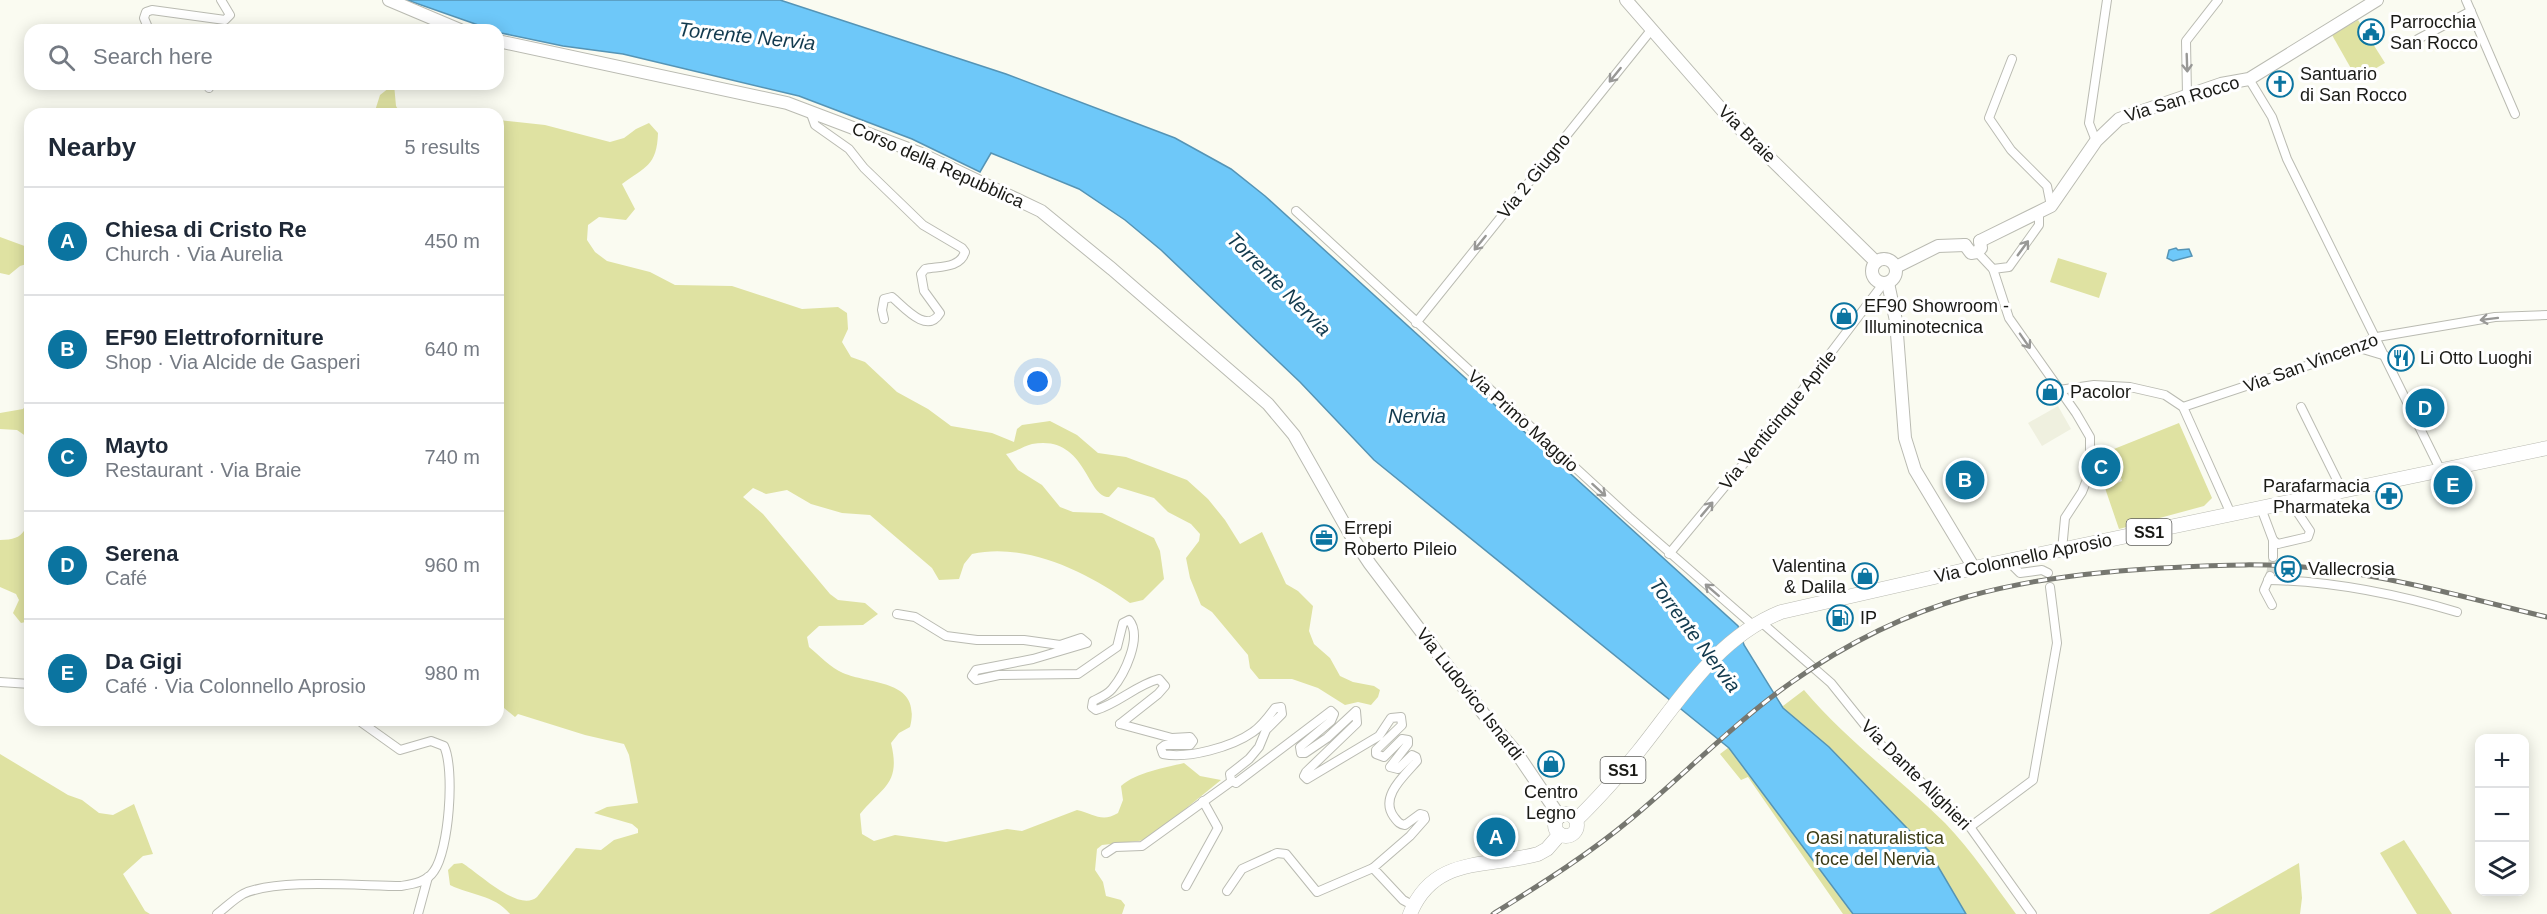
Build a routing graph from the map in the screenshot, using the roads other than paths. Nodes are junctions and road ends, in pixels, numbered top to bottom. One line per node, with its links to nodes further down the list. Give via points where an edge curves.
1 (220, 0): 9 (street, via 230,15 225,20 152,10 146,12)
2 (389, 0): 10 (main road)
3 (1626, 0): 11 (main road, Via Braie)
4 (2107, 0): 19 (street, via 2089,123)
5 (2218, 0): 16 (street, one-way to 16, via 2186,41)
6 (2377, 0): 15 (main road, Via San Rocco)
7 (2466, 0): 8 (street)
8 (2471, 11): 12 (street); 18 (street)
9 (147, 24)
10 (446, 24)
11 (1652, 29): 24 (main road, Via Braie, via 1730,119); 30 (street, Via 2 Giugno, one-way to 30)
12 (2418, 39)
13 (504, 43): 17 (main road, Corso della Repubblica, via 722,88)
14 (2012, 58): 20 (street, via 1989,118 2011,150 2047,186)
15 (2249, 78): 16 (main road, Via San Rocco); 31 (street, via 2272,117 2287,159)
16 (2187, 95): 19 (main road, Via San Rocco, via 2119,119)
17 (810, 111): 29 (street, via 815,125 849,149 923,225 965,252 958,261 925,269 921,274 924,291 940,313 936,319 917,318 892,297 884,299); 51 (main road, Corso della Repubblica, via 919,153 1041,211 1112,268 1275,412 1294,435 1350,534)
18 (2515, 114)
19 (2096, 141): 20 (main road, Via San Rocco)
20 (2051, 206): 22 (main road, Via San Rocco)
21 (1296, 211): 30 (street, Via Primo Maggio)
22 (2039, 213): 23 (main road, Via San Rocco); 26 (street, one-way to 22, via 2009,267 2039,225)
23 (1979, 247): 25 (main road, via 1968,251 1965,245 1938,246); 26 (street)
24 (1876, 262): 25 (main road, via 1888,259); 27 (main road, via 1872,275)
25 (1896, 267): 27 (main road, via 1894,280)
26 (1993, 269): 34 (street, one-way to 34, via 2009,318)
27 (1885, 284): 45 (street, Via Venticinque Aprile, one-way to 27); 48 (main road, via 1896,321 1905,438 1915,470)
28 (2547, 315): 31 (street, Via San Vincenzo, one-way to 31, via 2495,317)
29 (884, 319)
30 (1416, 323): 45 (street, Via Primo Maggio, one-way to 45)
31 (2377, 337): 32 (street, Via San Vincenzo); 33 (street)
32 (2355, 347): 33 (street); 35 (street, Via San Vincenzo)
33 (2386, 356): 38 (street)
34 (2059, 390): 35 (street, via 2094,385 2139,388); 44 (street, via 2090,437 2092,455 2091,472 2063,527)
35 (2183, 406): 42 (street)
36 (2301, 407): 39 (street)
37 (2547, 448): 38 (main road, Via Colonnello Aprosio / SS1)
38 (2441, 471): 39 (main road, Via Colonnello Aprosio / SS1)
39 (2343, 492): 40 (main road, Via Colonnello Aprosio / SS1)
40 (2296, 502): 41 (main road, Via Colonnello Aprosio / SS1); 43 (street, via 2310,531 2308,537 2278,543)
41 (2261, 508): 42 (main road, Via Colonnello Aprosio / SS1); 43 (street)
42 (2231, 514): 44 (main road, Via Colonnello Aprosio / SS1)
43 (2272, 540): 46 (street)
44 (2062, 550): 47 (main road, Via Colonnello Aprosio / SS1)
45 (1670, 554): 55 (street, Via Primo Maggio, one-way to 45)
46 (2273, 557)
47 (2008, 561): 48 (main road, Via Colonnello Aprosio / SS1); 49 (street, via 2020,573)
48 (1974, 568): 55 (main road, Via Colonnello Aprosio / SS1, via 1804,605)
49 (2048, 573)
50 (2050, 587): 62 (street, via 2057,642 2033,780)
51 (1393, 594): 61 (main road, Via Ludovico Isnardi)
52 (2272, 605): 53 (street, via 2264,590 2269,578 2376,592)
53 (2457, 612)
54 (897, 614): 59 (street, via 915,617 946,636 1052,645 1082,638 1087,643 976,670 972,676 976,680 999,675 1078,674 1117,647 1123,623 1129,620 1135,631 1134,639 1121,676 1111,691 1093,701 1092,707 1096,710 1110,706 1146,682 1162,680 1164,687 1158,694 1120,724 1193,740 1190,745 1163,745 1163,754 1206,752 1253,733 1275,708 1282,708 1282,714 1266,730 1259,747 1232,773)
55 (1755, 625): 61 (main road, SS1, via 1722,650 1604,793); 62 (street, Via Dante Alighieri, via 1831,683 1880,744)
56 (0, 682): 57 (street)
57 (24, 684)
58 (366, 726): 65 (street, via 400,750 438,742 448,754 449,791 443,845 435,870)
59 (1232, 781): 60 (street); 64 (street, via 1239,782 1330,711 1334,714 1331,721 1300,747 1301,753 1335,732 1356,711 1357,723 1306,772 1307,779 1379,736 1391,718 1401,717 1402,725 1376,754 1384,757 1402,739 1408,740 1390,767 1398,769 1412,755 1417,761 1394,788 1388,803 1400,824 1405,825 1420,814 1425,818)
60 (1203, 801): 63 (street, via 1142,846 1115,847); 66 (street, via 1218,828)
61 (1568, 817): 68 (main road, SS1, via 1577,828 1574,834 1560,834 1538,854 1446,871 1428,885)
62 (1970, 826): 71 (street, Via Dante Alighieri)
63 (1106, 853)
64 (1373, 868): 67 (street, via 1317,892 1286,854 1276,853 1242,869); 68 (street)
65 (428, 877): 69 (street, via 401,886 260,890 243,894); 70 (street)
66 (1186, 886)
67 (1227, 891)
68 (1412, 910)
69 (217, 914)
70 (418, 914)
71 (2031, 914)

